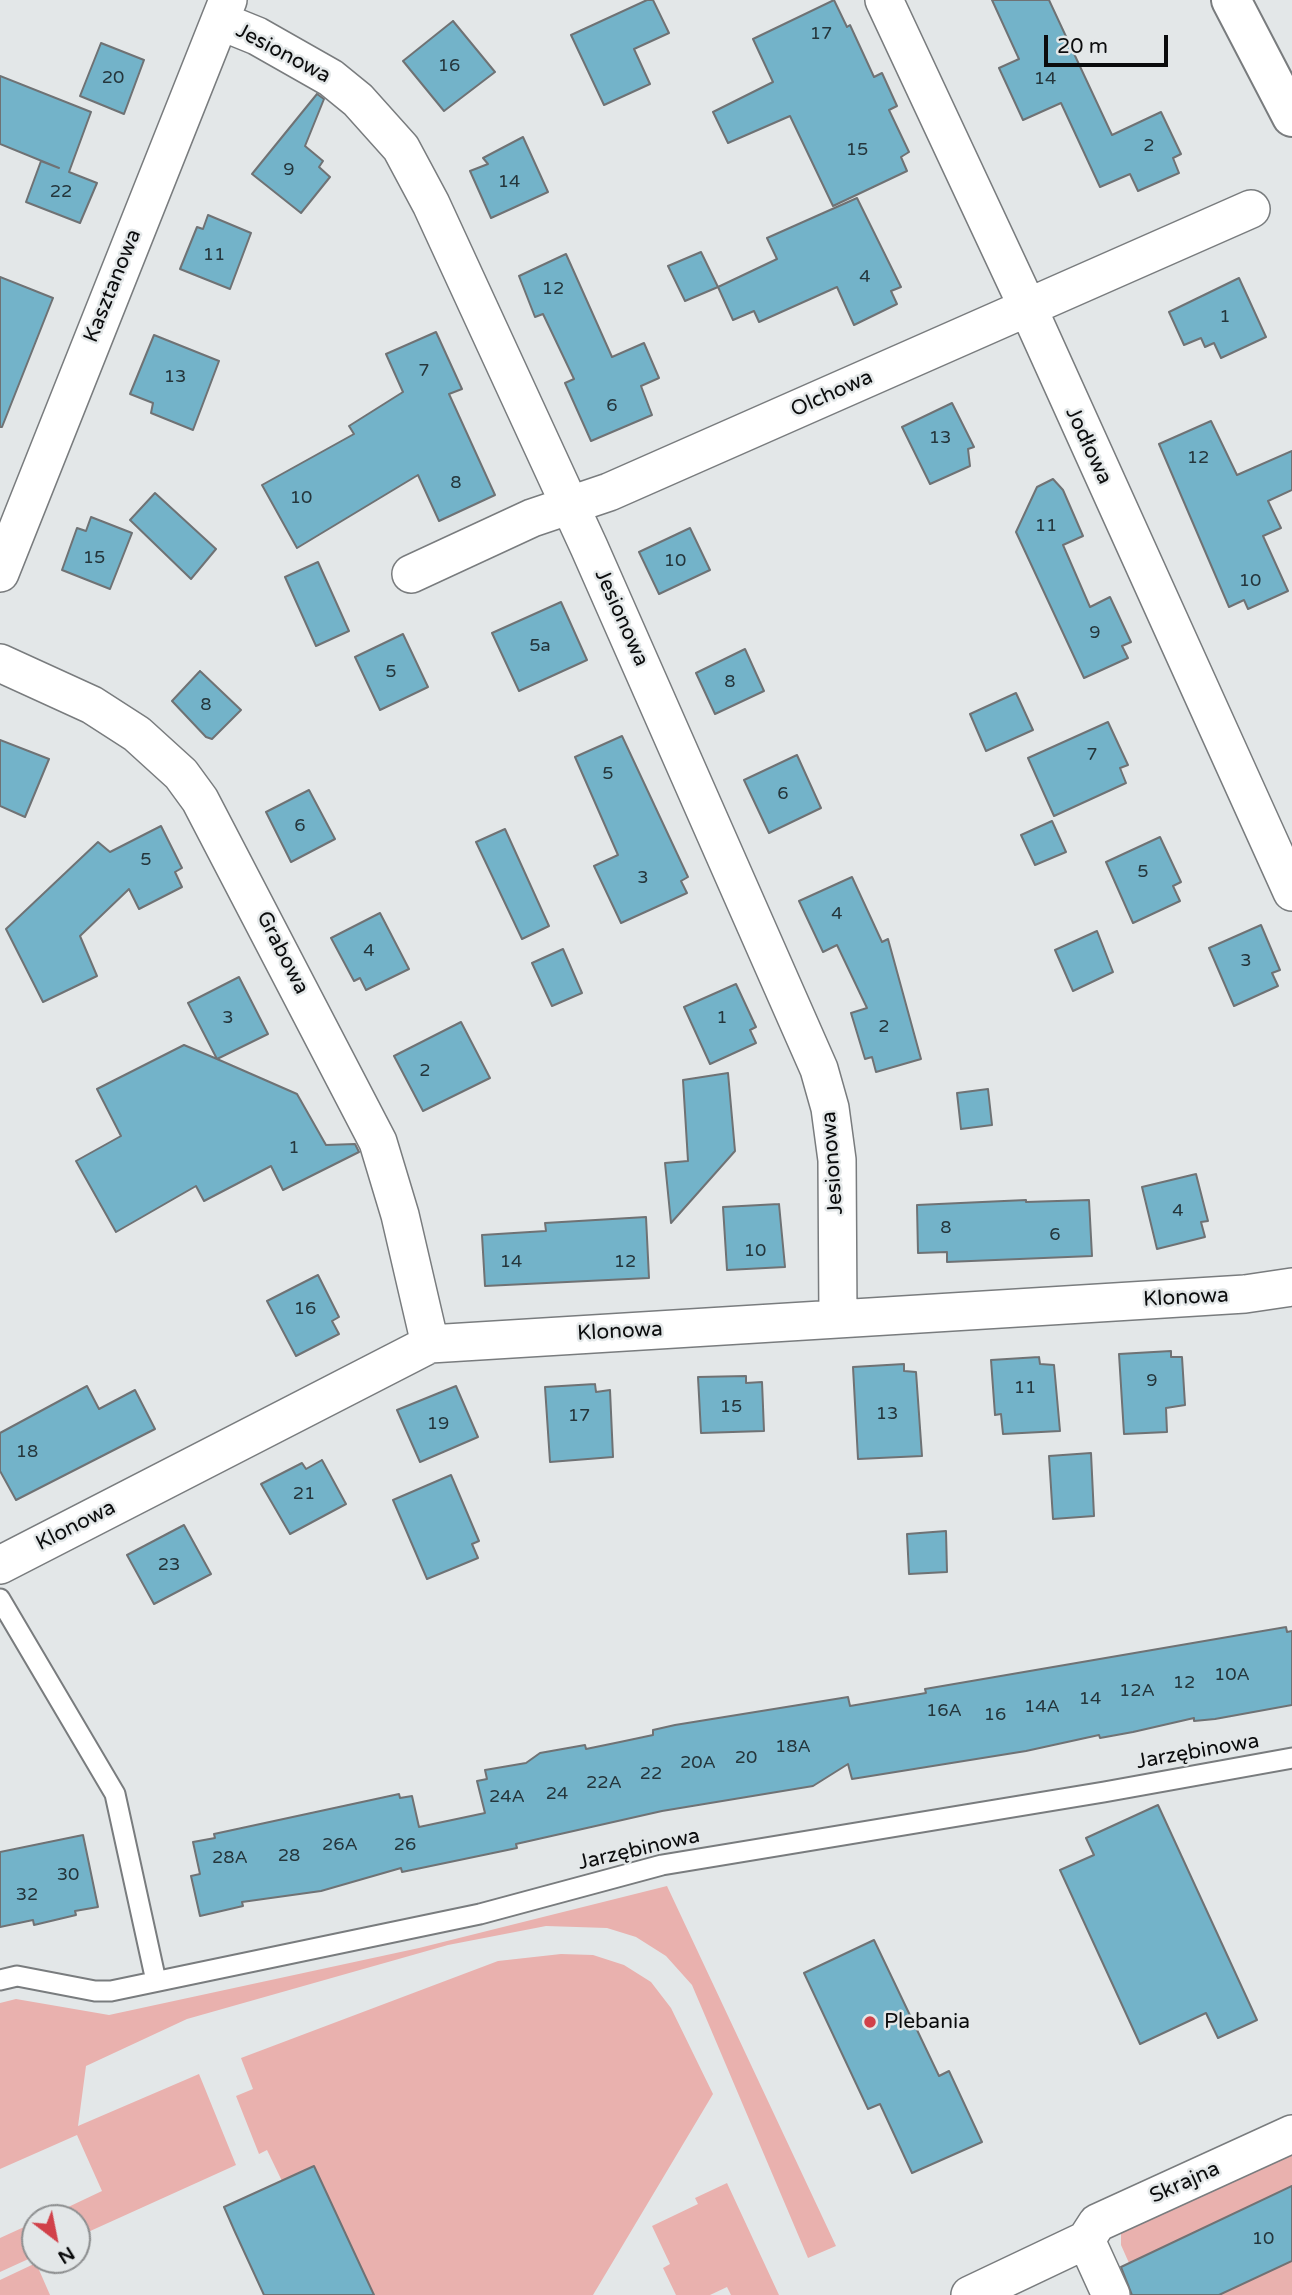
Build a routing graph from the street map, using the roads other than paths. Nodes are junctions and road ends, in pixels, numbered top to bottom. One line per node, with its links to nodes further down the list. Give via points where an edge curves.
1 (884, 0): 6 (street, Jodłowa)
2 (1231, 0): 4 (street)
3 (224, 10): 7 (street, Jesionowa, via 257,36 331,78 358,100 401,148); 8 (street, Kasztanowa)
4 (1292, 117)
5 (1251, 209): 6 (street, Olchowa)
6 (1027, 308): 7 (street, Olchowa); 11 (street, Jodłowa)
7 (570, 506): 9 (street, Olchowa, via 532,518); 13 (street, Jesionowa, via 819,1069 837,1160)
8 (0, 573)
9 (411, 574)
10 (0, 663): 14 (street, Grabowa, via 92,705 137,734 181,774 201,800 378,1142)
11 (1292, 892)
12 (1292, 1287): 13 (street, Klonowa, via 1245,1294)
13 (838, 1319): 14 (street, Klonowa)
14 (430, 1344): 15 (street, Klonowa)
15 (0, 1565)
16 (0, 1599): 19 (lane, via 115,1794)
17 (1292, 1758): 19 (lane, Jarzębinowa, via 662,1865 480,1914)
18 (0, 1980): 19 (lane, Jarzębinowa, via 17,1976 94,1991)
19 (156, 1981)
20 (1292, 2134): 21 (street, Skrajna, via 1097,2223)
21 (1086, 2240): 22 (street, Skrajna); 23 (street)
22 (970, 2295)
23 (1111, 2295)

